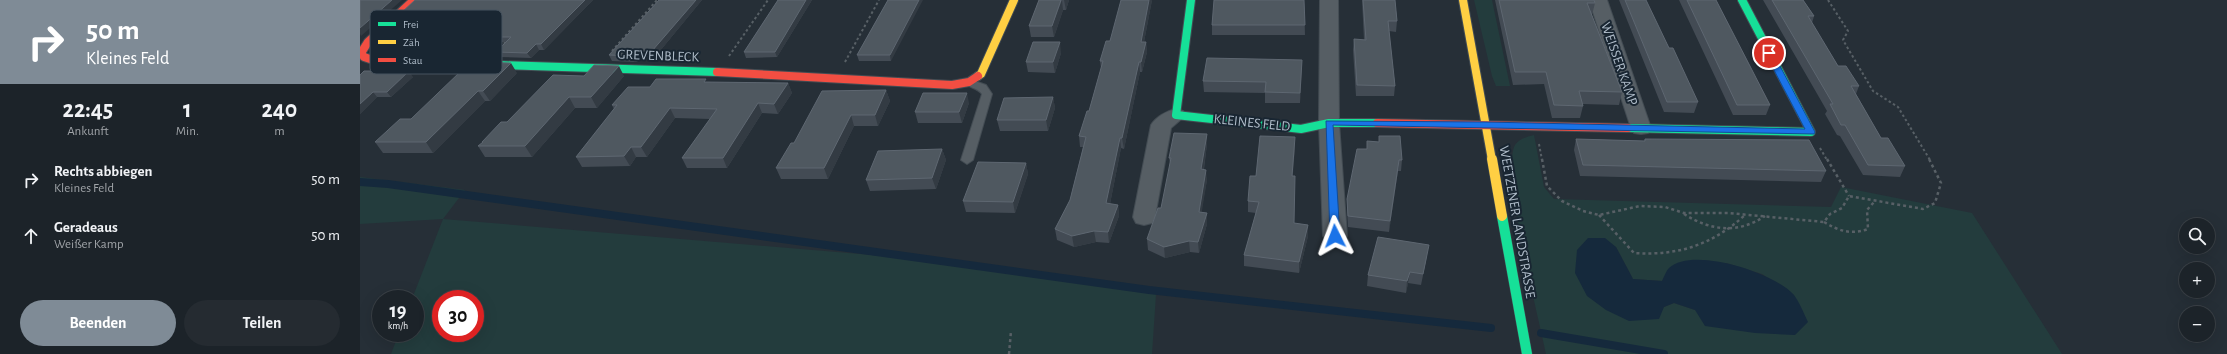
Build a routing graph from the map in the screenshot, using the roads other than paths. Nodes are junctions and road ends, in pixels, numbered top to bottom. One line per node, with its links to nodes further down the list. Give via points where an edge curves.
1 (414, 0): 8 (street, GREVENBLECK)
2 (1014, 0): 12 (street, GREVENBLECK, via 981,74)
3 (1191, 0): 13 (street)
4 (1329, 0): 14 (street)
5 (1463, 0): 15 (street, WEETZENER LANDSTRASSE)
6 (1598, 0): 16 (street, WEISSER KAMP)
7 (1742, 0): 16 (street, WEISSER KAMP, via 1811,132)
8 (403, 10)
9 (370, 40): 10 (street, GREVENBLECK, via 362,53)
10 (362, 59)
11 (502, 65): 12 (street, GREVENBLECK, via 718,72 952,86)
12 (969, 82): 17 (lane, via 982,87 988,94)
13 (1176, 115): 14 (street, KLEINES FELD, via 1301,128); 18 (street, via 1161,126)
14 (1329, 123): 15 (street, KLEINES FELD); 19 (street)
15 (1485, 124): 16 (street, WEISSER KAMP); 20 (street, WEETZENER LANDSTRASSE)
16 (1641, 128)
17 (967, 160)
18 (1144, 217)
19 (1335, 236)
20 (1527, 354)

